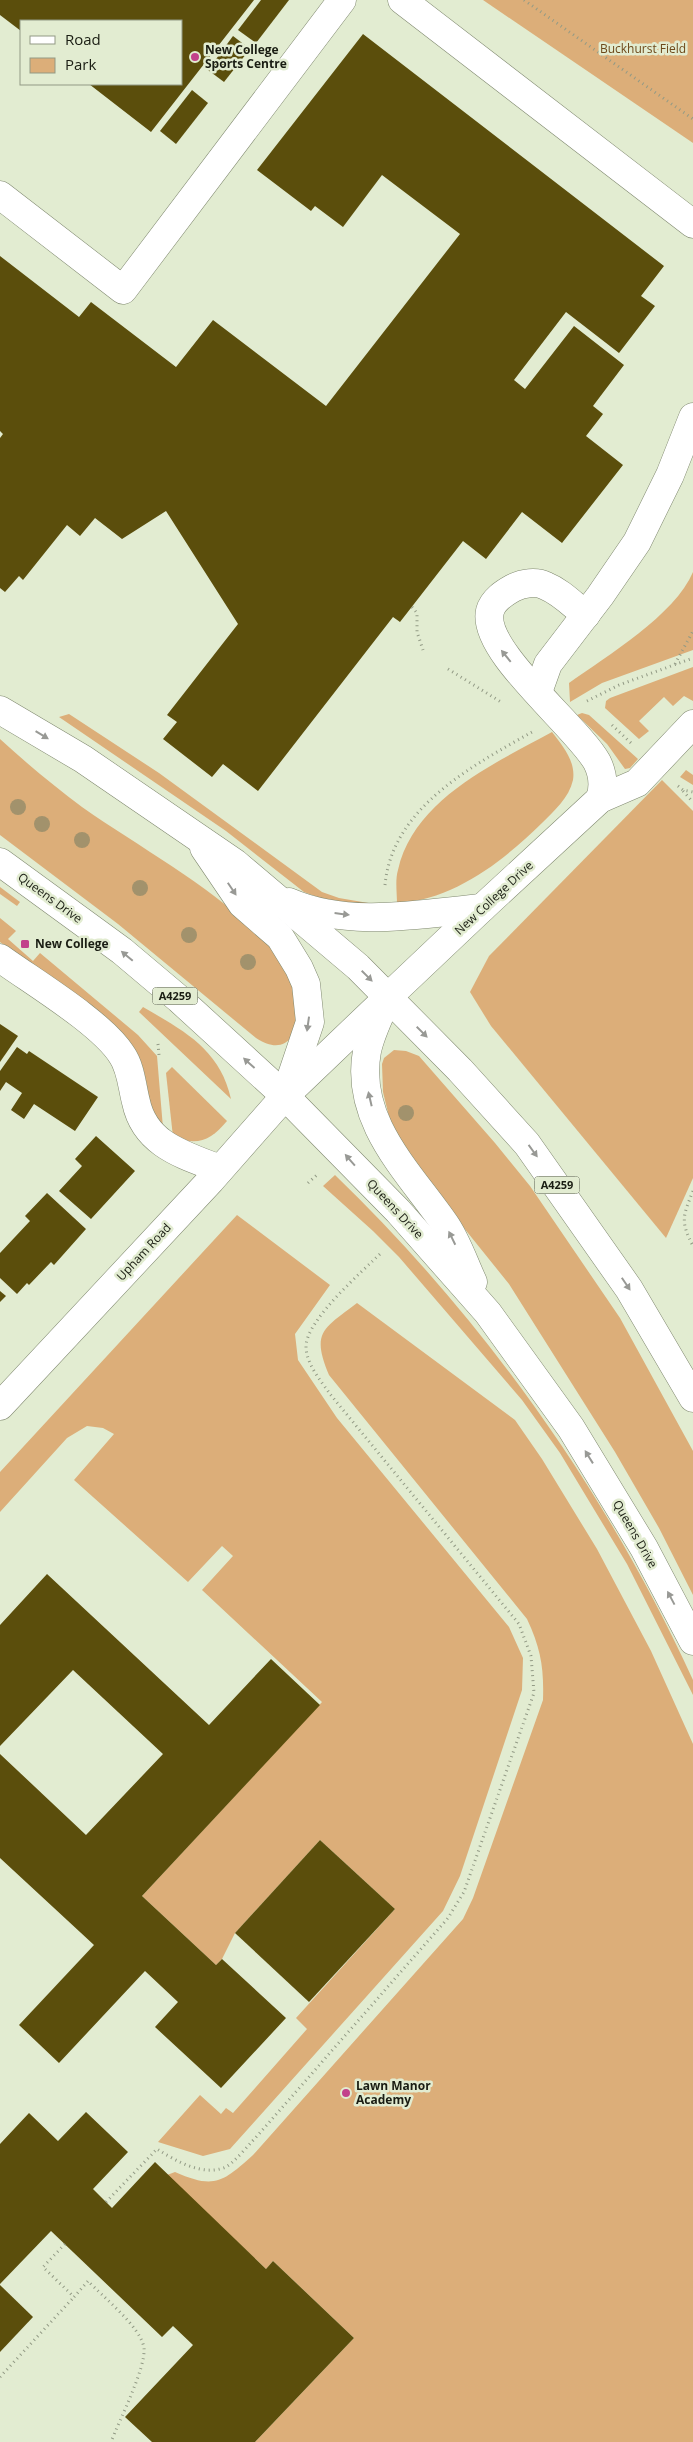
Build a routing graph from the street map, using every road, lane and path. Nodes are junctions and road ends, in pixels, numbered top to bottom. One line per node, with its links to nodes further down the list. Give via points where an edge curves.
1 (342, 0): 5 (main road, via 123,290)
2 (402, 0): 6 (main road)
3 (524, 0): 4 (path)
4 (693, 119)
5 (0, 194)
6 (693, 224)
7 (693, 416): 9 (main road, via 670,475 637,542)
8 (412, 607): 11 (path, via 417,613 417,632)
9 (586, 615): 16 (main road, via 544,671); 16 (main road, one-way to 9, via 495,640 489,624 493,605 518,585 540,584 555,590)
10 (693, 631): 13 (path)
11 (422, 650)
12 (693, 658): 13 (path)
13 (674, 664): 16 (path)
14 (448, 669): 15 (path)
15 (508, 708)
16 (553, 709): 20 (main road, via 598,763 603,789); 26 (path, via 462,775 408,823 388,866)
17 (0, 710): 22 (main road, A4259, one-way to 22, via 83,758)
18 (693, 724): 20 (main road, New College Drive, via 637,783)
19 (683, 790): 21 (path)
20 (600, 799): 25 (main road, New College Drive)
21 (693, 802)
22 (195, 834): 24 (main road, A4259); 29 (main road, one-way to 29, via 242,904 270,927 285,945 306,984 310,1022)
23 (0, 862): 29 (main road, Queens Drive / A4259, one-way to 23, via 122,951)
24 (278, 898): 26 (main road, one-way to 26, via 302,908); 28 (main road, A4259, one-way to 28, via 348,958)
25 (482, 908): 26 (main road); 28 (main road, New College Drive)
26 (385, 917)
27 (0, 958): 30 (main road, via 87,1020 122,1055 142,1122 159,1143)
28 (388, 998): 29 (main road, New College Drive); 34 (main road, one-way to 28, via 446,1226 388,1148 378,1126 367,1082 367,1052); 35 (main road, A4259, one-way to 35, via 460,1070 527,1144 630,1289)
29 (285, 1096): 30 (main road, Upham Road); 34 (main road, Queens Drive / A4259, one-way to 29, via 398,1211)
30 (220, 1168): 36 (main road, Upham Road)
31 (693, 1191): 32 (path, via 683,1222)
32 (693, 1246)
33 (382, 1252): 38 (path, via 326,1309 311,1330 306,1347 311,1366 330,1394 519,1624 531,1656 534,1693 464,1892 448,1918 259,2134 226,2166 200,2170 158,2149)
34 (488, 1313): 37 (main road, Queens Drive / A4259, one-way to 34, via 644,1548 581,1443)
35 (693, 1398)
36 (0, 1406)
37 (693, 1641)
38 (106, 2202)
39 (65, 2244): 40 (path, via 43,2267)
40 (74, 2298): 41 (path); 42 (path, via 88,2281 134,2327 144,2348 141,2368)
41 (0, 2377)
42 (111, 2442)

